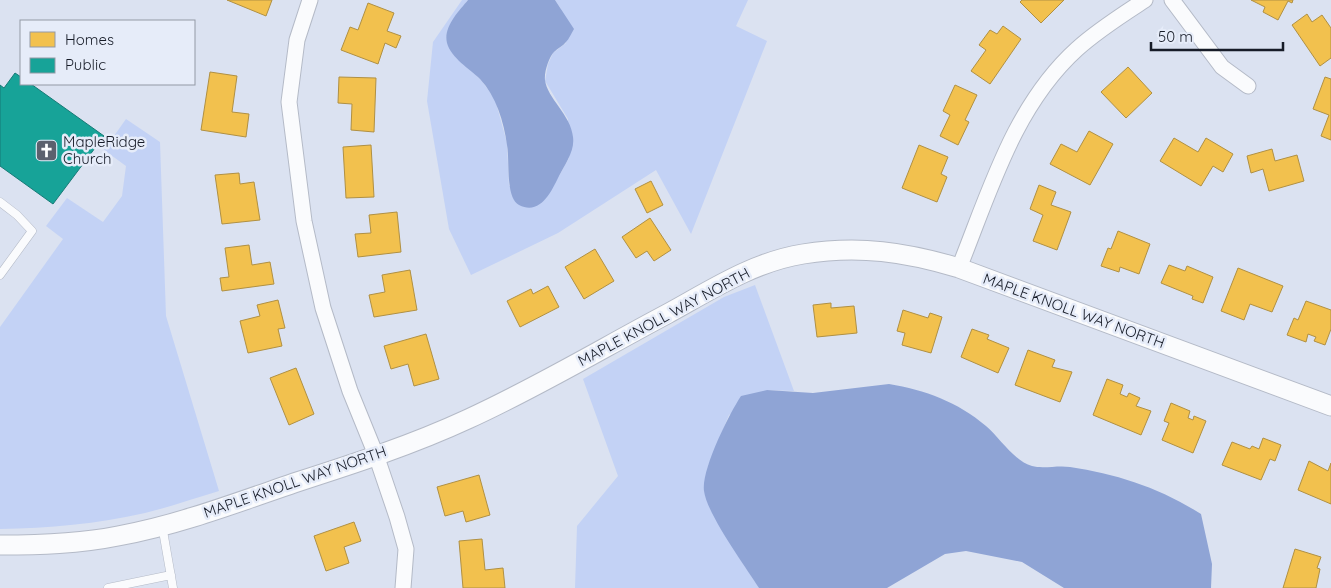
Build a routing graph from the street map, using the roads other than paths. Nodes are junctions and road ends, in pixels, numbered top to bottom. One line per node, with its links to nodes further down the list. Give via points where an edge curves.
1 (310, 0): 9 (street, via 297,40 289,102 298,183 323,308 350,391)
2 (1145, 0): 6 (street, via 1077,49 1044,84 1019,123 999,166)
3 (1172, 0): 4 (street, via 1222,67)
4 (1248, 86)
5 (0, 202): 7 (lane, via 32,230)
6 (960, 268): 8 (street, MAPLE KNOLL WAY NORTH); 9 (street, MAPLE KNOLL WAY NORTH, via 918,255 875,250 808,254 771,263 740,273 540,383 467,419)
7 (0, 275)
8 (1331, 406)
9 (376, 455): 10 (street, MAPLE KNOLL WAY NORTH); 15 (street, via 406,549)
10 (162, 525): 11 (street, MAPLE KNOLL WAY NORTH, via 98,539); 12 (lane)
11 (0, 545)
12 (171, 574): 13 (lane); 14 (lane)
13 (108, 588)
14 (173, 588)
15 (403, 588)

